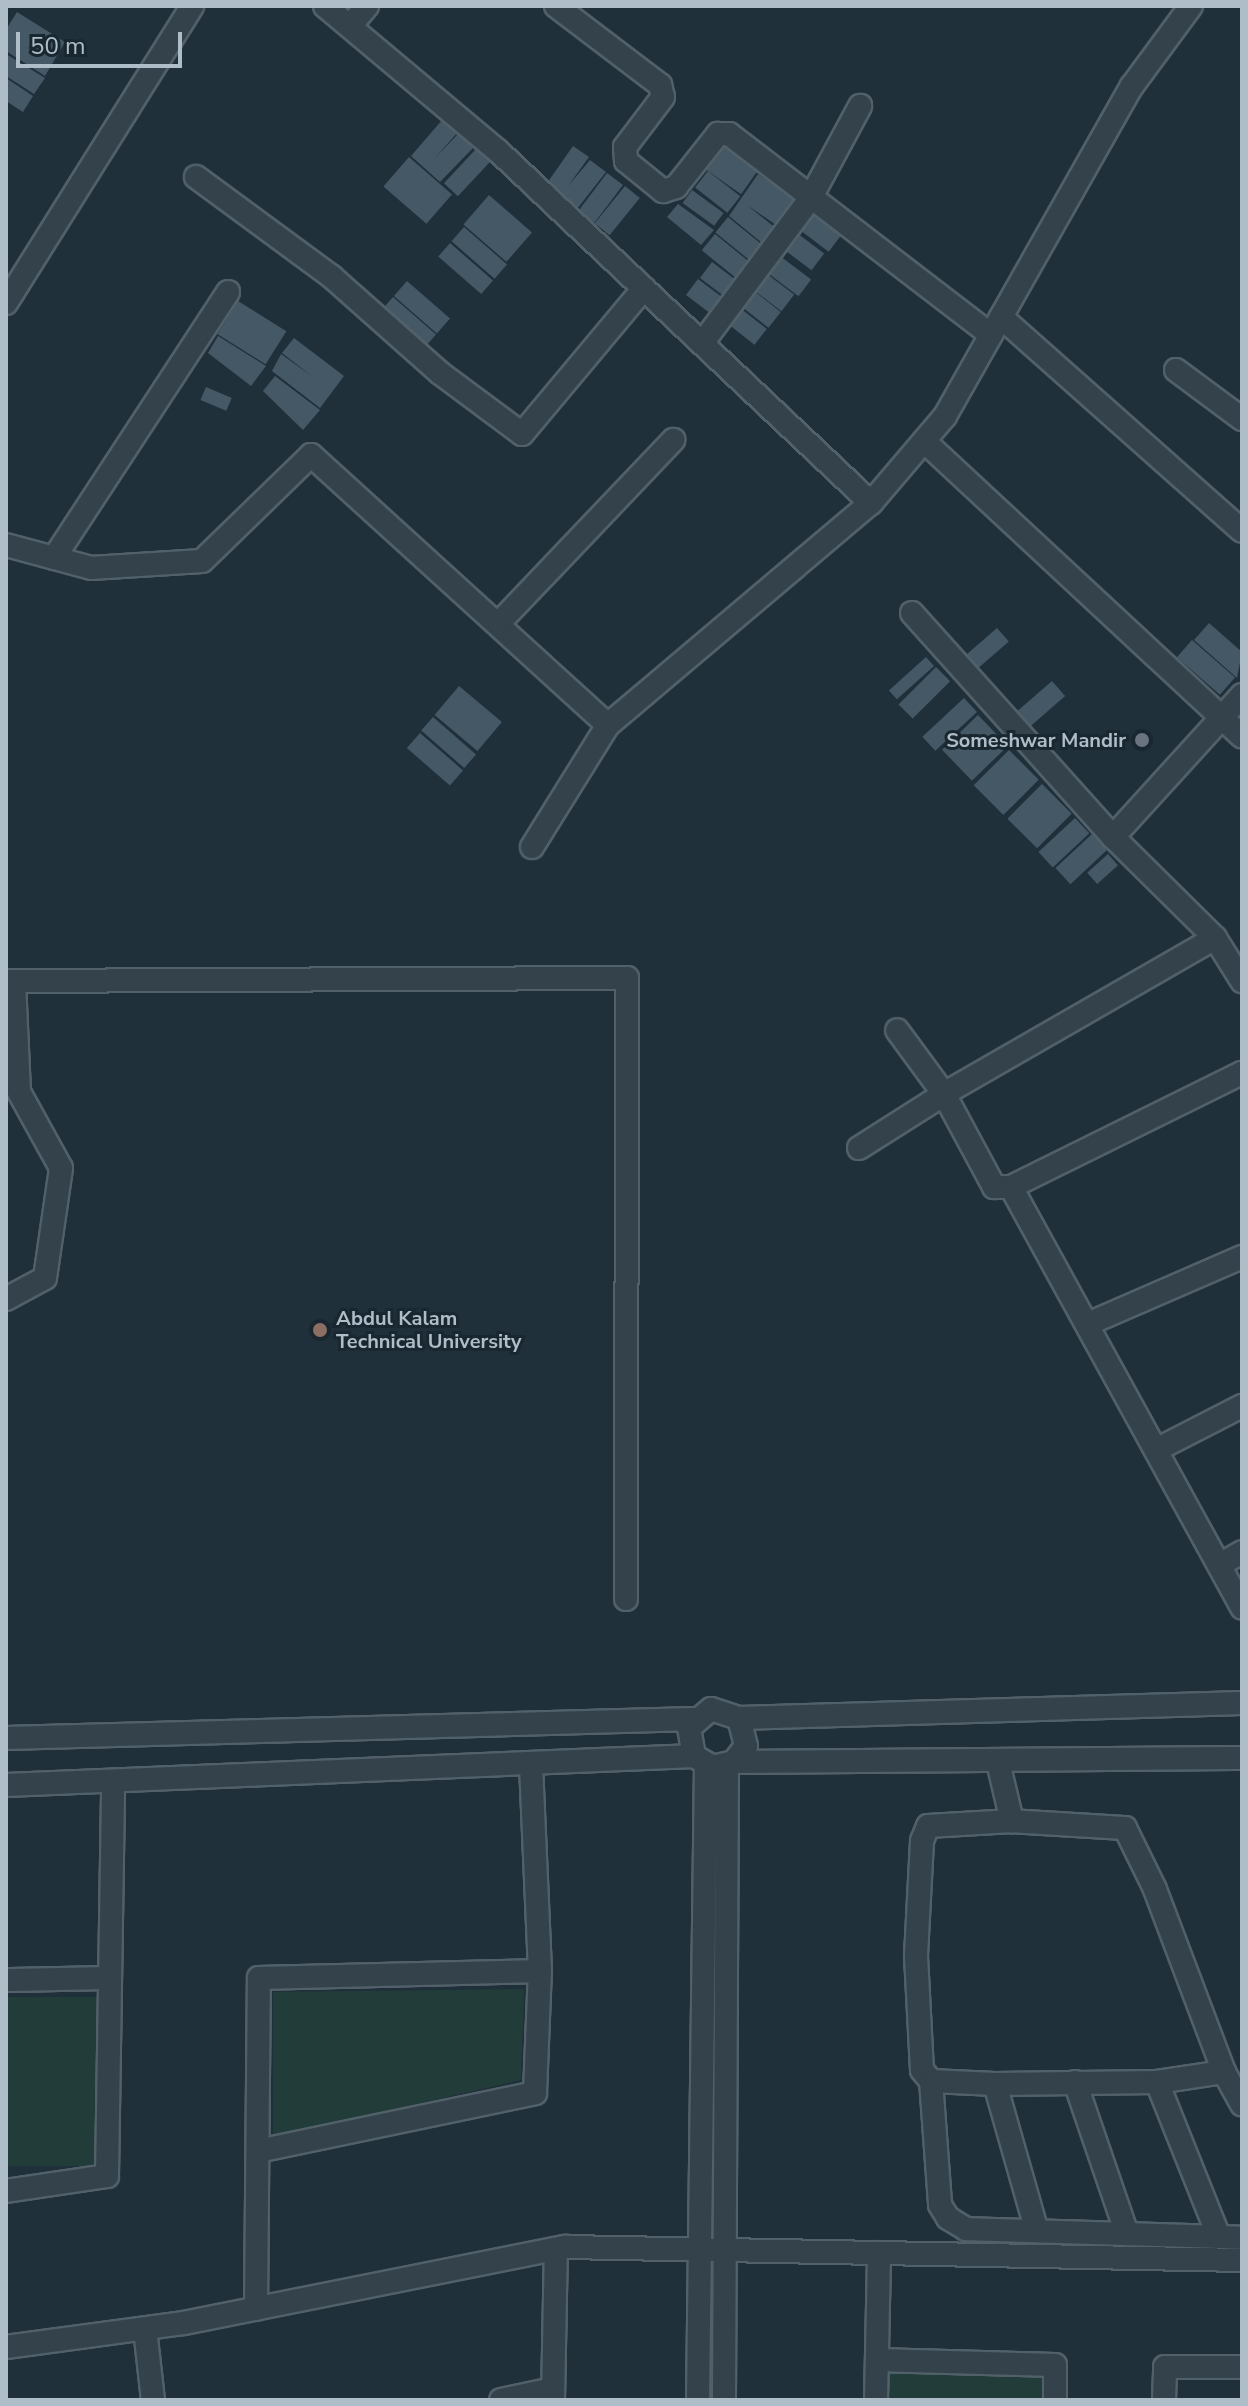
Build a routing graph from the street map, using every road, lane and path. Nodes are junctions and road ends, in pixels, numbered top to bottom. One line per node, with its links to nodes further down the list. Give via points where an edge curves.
1 (192, 6): 12 (street)
2 (325, 6): 6 (street)
3 (367, 6): 6 (street)
4 (556, 6): 9 (street, via 660,85 663,97 625,147 626,161 663,191 676,187 718,134 729,134)
5 (1191, 6): 13 (street, via 1132,86)
6 (351, 25): 10 (street)
7 (860, 106): 9 (street)
8 (196, 177): 10 (street, via 332,277 440,373 522,434)
9 (810, 199): 13 (street); 14 (street)
10 (644, 288): 14 (street)
11 (228, 292): 22 (street)
12 (6, 303)
13 (996, 326): 18 (street, via 945,416); 20 (street)
14 (703, 342): 19 (street)
15 (1176, 370): 16 (street)
16 (1242, 419)
17 (673, 440): 24 (street)
18 (924, 441): 19 (street); 26 (street)
19 (871, 503): 27 (street)
20 (1242, 531)
21 (6, 545): 22 (street)
22 (54, 558): 24 (street, via 91,568 202,561 311,455)
23 (912, 613): 29 (street)
24 (499, 623): 27 (street)
25 (1242, 695): 26 (street)
26 (1222, 718): 28 (street); 29 (street)
27 (608, 725): 30 (street)
28 (1242, 736)
29 (1113, 837): 31 (street)
30 (532, 847)
31 (1215, 938): 33 (street); 36 (street)
32 (10, 981): 40 (street, via 19,1092 61,1168 45,1278); 46 (street, via 627,978)
33 (1242, 981)
34 (897, 1030): 36 (street)
35 (1242, 1073): 38 (street)
36 (944, 1094): 37 (street); 38 (street, via 994,1187)
37 (859, 1148)
38 (1011, 1187): 41 (street)
39 (1242, 1257): 41 (street)
40 (6, 1299)
41 (1090, 1323): 43 (street)
42 (1242, 1406): 43 (street)
43 (1156, 1450): 45 (street)
44 (1242, 1552): 45 (street)
45 (1219, 1565): 47 (street)
46 (626, 1599)
47 (1242, 1608)
48 (1242, 1703): 49 (street)
49 (739, 1718): 50 (street, via 721,1708); 53 (street, via 746,1746)
50 (694, 1719): 51 (street); 53 (street, via 687,1737)
51 (6, 1738)
52 (1242, 1758): 54 (street)
53 (715, 1762): 54 (street); 55 (street); 75 (street); 76 (street)
54 (998, 1762): 58 (street)
55 (531, 1767): 56 (street); 59 (street)
56 (113, 1784): 57 (street); 60 (street)
57 (6, 1785)
58 (1012, 1821): 62 (street, via 1125,1828 1155,1889); 63 (street, via 928,1826 922,1841 916,1956 922,2070)
59 (540, 1971): 68 (street, via 535,2093); 68 (street, via 259,1978)
60 (110, 1978): 61 (street); 69 (street, via 107,2176)
61 (6, 1980)
62 (1224, 2072): 65 (street); 67 (street)
63 (931, 2081): 66 (street); 70 (street, via 940,2205 948,2218 966,2229)
64 (1075, 2082): 65 (street); 66 (street); 71 (street)
65 (1157, 2082): 72 (street)
66 (995, 2084): 70 (street)
67 (1242, 2104)
68 (258, 2151): 79 (street)
69 (6, 2191)
70 (1037, 2231): 71 (street)
71 (1127, 2234): 72 (street)
72 (1219, 2237): 73 (street)
73 (1242, 2238)
74 (556, 2249): 75 (street); 79 (street); 84 (street)
75 (701, 2250): 76 (street); 87 (street)
76 (727, 2251): 77 (street); 88 (street)
77 (879, 2253): 78 (street); 82 (street)
78 (1242, 2260)
79 (256, 2309): 80 (street)
80 (145, 2329): 81 (street); 85 (street)
81 (6, 2347)
82 (877, 2360): 89 (street); 90 (street, via 1055,2365)
83 (1242, 2367): 91 (street, via 1165,2367)
84 (553, 2394): 86 (street)
85 (153, 2400)
86 (501, 2400)
87 (698, 2400)
88 (724, 2400)
89 (876, 2400)
90 (1055, 2400)
91 (1164, 2400)

